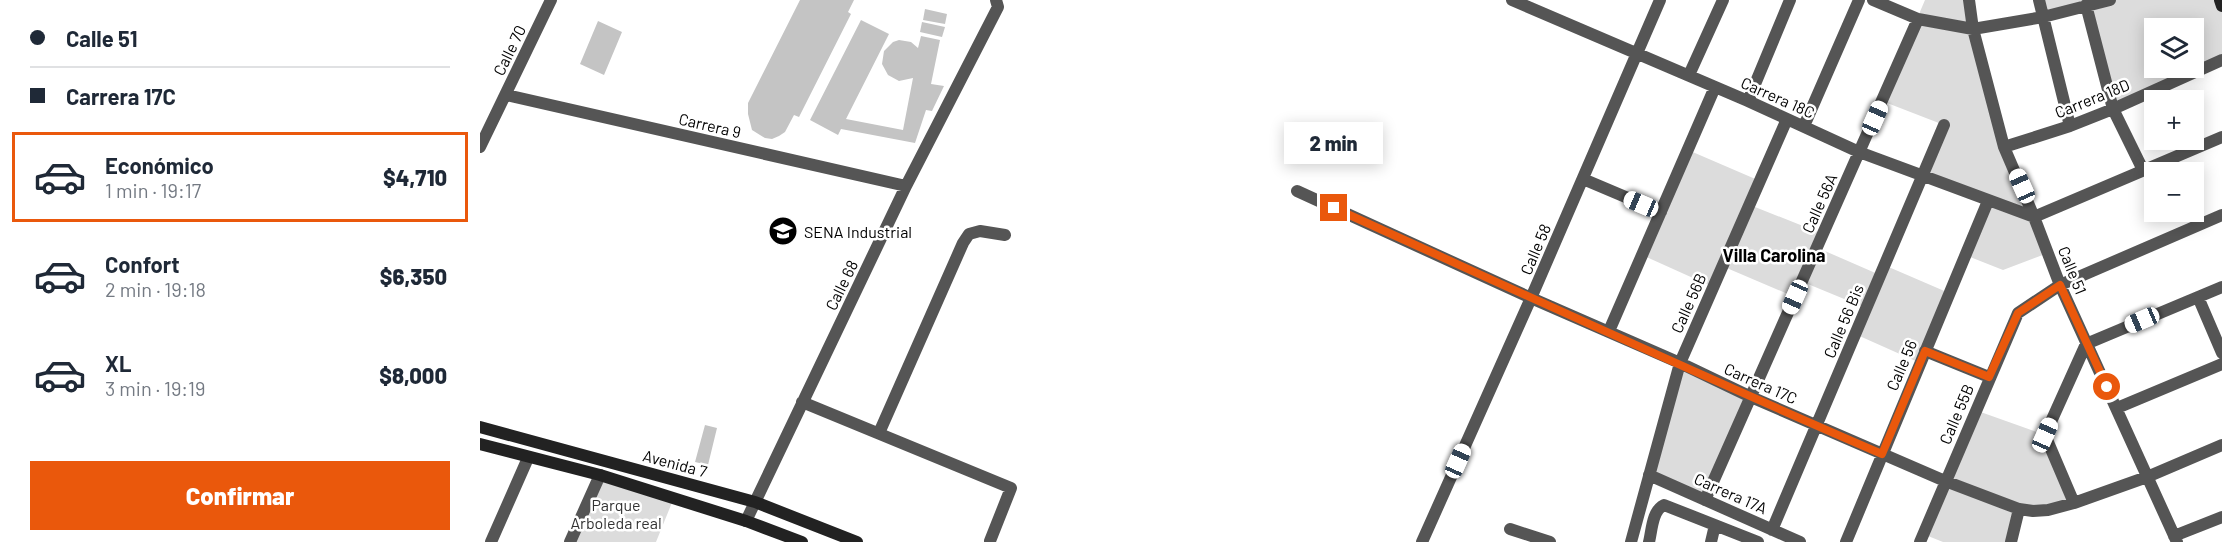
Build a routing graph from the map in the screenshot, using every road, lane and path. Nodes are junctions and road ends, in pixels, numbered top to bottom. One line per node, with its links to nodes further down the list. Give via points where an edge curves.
1 (551, 0): 22 (street, Calle 70)
2 (996, 0): 36 (street, Calle 68, via 998,7)
3 (1512, 0): 18 (street, Carrera 18C)
4 (1660, 0): 18 (street, Calle 58)
5 (1723, 0): 20 (street)
6 (1790, 0): 23 (street)
7 (1859, 0): 27 (street)
8 (1873, 0): 16 (street)
9 (1969, 0): 17 (street, Calle 51)
10 (2039, 0): 15 (street)
11 (2110, 0): 13 (street)
12 (2220, 0): 14 (main road)
13 (2086, 5): 15 (street); 24 (street)
14 (2222, 6)
15 (2043, 17): 17 (street); 28 (street)
16 (1918, 19): 17 (street); 32 (street, Calle 56A)
17 (1972, 29): 31 (street, Calle 51)
18 (1637, 54): 20 (street, Carrera 18C); 35 (street, Calle 58)
19 (2222, 60): 24 (street, Carrera 18D)
20 (1689, 75): 21 (street, Carrera 18C)
21 (1715, 87): 23 (street, Carrera 18C); 39 (street)
22 (506, 95): 30 (street, Calle 70); 36 (street, Carrera 9)
23 (1748, 101): 25 (street, Carrera 18C)
24 (2113, 109): 28 (street, Carrera 18D); 33 (street)
25 (1787, 118): 27 (street, Carrera 18C); 51 (street, Calle 56B)
26 (1944, 125): 34 (street, Calle 56 Bis)
27 (1804, 126): 32 (street, Carrera 18C)
28 (2070, 126): 31 (street, Carrera 18D)
29 (2222, 137): 33 (street)
30 (480, 147)
31 (2004, 147): 41 (street, Calle 51)
32 (1859, 152): 34 (street, Carrera 18C); 54 (street, Calle 56A)
33 (2143, 170): 41 (street)
34 (1922, 176): 38 (street, Carrera 18C); 57 (street, Calle 56 Bis)
35 (1583, 178): 39 (street); 46 (street, Calle 58)
36 (906, 186): 55 (street, Calle 68)
37 (1297, 191): 46 (street, Carrera 17C)
38 (1988, 201): 41 (street, Carrera 18C); 49 (street, Calle 56)
39 (1661, 212): 47 (street)
40 (2222, 215): 43 (street, Calle 55B)
41 (2034, 217): 43 (street, Calle 51)
42 (1005, 235): 59 (street, via 980,231 969,234 963,243)
43 (2060, 285): 48 (street, Calle 51); 53 (street, Calle 55B, via 2018,313)
44 (2222, 287): 45 (street)
45 (2198, 297): 48 (street); 50 (street)
46 (1531, 298): 47 (street, Carrera 17C); 83 (street, Calle 58)
47 (1609, 332): 51 (street, Carrera 17C)
48 (2086, 344): 56 (street, Calle 51); 70 (street, via 2045,435)
49 (1925, 351): 53 (street); 62 (street, Calle 56)
50 (2222, 352)
51 (1680, 363): 54 (street, Carrera 17C); 65 (street, Calle 56B)
52 (2222, 364): 56 (street)
53 (1989, 377): 67 (street, Calle 55B)
54 (1751, 397): 57 (street, Carrera 17C); 68 (street, Calle 56A)
55 (802, 402): 59 (street); 69 (street, Calle 68)
56 (2117, 408): 66 (street, Calle 51)
57 (1816, 426): 62 (street, Carrera 17C); 76 (street, Calle 56 Bis)
58 (480, 427): 69 (main road, Avenida 7)
59 (879, 433): 78 (street, via 1011,488)
60 (480, 444): 63 (main road, Avenida 7)
61 (2222, 445): 66 (street, Carrera 17C)
62 (1882, 454): 67 (street, Carrera 17C); 90 (street, Calle 56)
63 (528, 458): 64 (main road, Avenida 7); 79 (street)
64 (600, 475): 73 (main road, Avenida 7); 80 (street)
65 (1649, 475): 68 (street, Carrera 17A); 85 (street, Calle 56B)
66 (2147, 477): 70 (street, Carrera 17C); 77 (street, Calle 51)
67 (1945, 481): 71 (street, Carrera 17C); 91 (street, Calle 55B)
68 (1705, 500): 76 (street, Carrera 17A)
69 (755, 502): 73 (street, Calle 68); 82 (main road, Avenida 7)
70 (2074, 503): 71 (street, Carrera 17C, via 2048,510)
71 (2019, 509): 92 (street)
72 (2222, 517): 77 (street)
73 (746, 521): 81 (main road, Avenida 7)
74 (1715, 525): 86 (street, via 1664,505 1656,514); 87 (street); 88 (street)
75 (1510, 529): 84 (street)
76 (1772, 530): 89 (street, Carrera 17A)
77 (2175, 539)
78 (990, 541)
79 (491, 542)
80 (570, 542)
81 (802, 542)
82 (857, 542)
83 (1422, 542)
84 (1550, 542)
85 (1631, 542)
86 (1649, 542)
87 (1711, 542)
88 (1758, 542)
89 (1800, 542)
90 (1846, 542)
91 (1920, 542)
92 (2011, 542)

